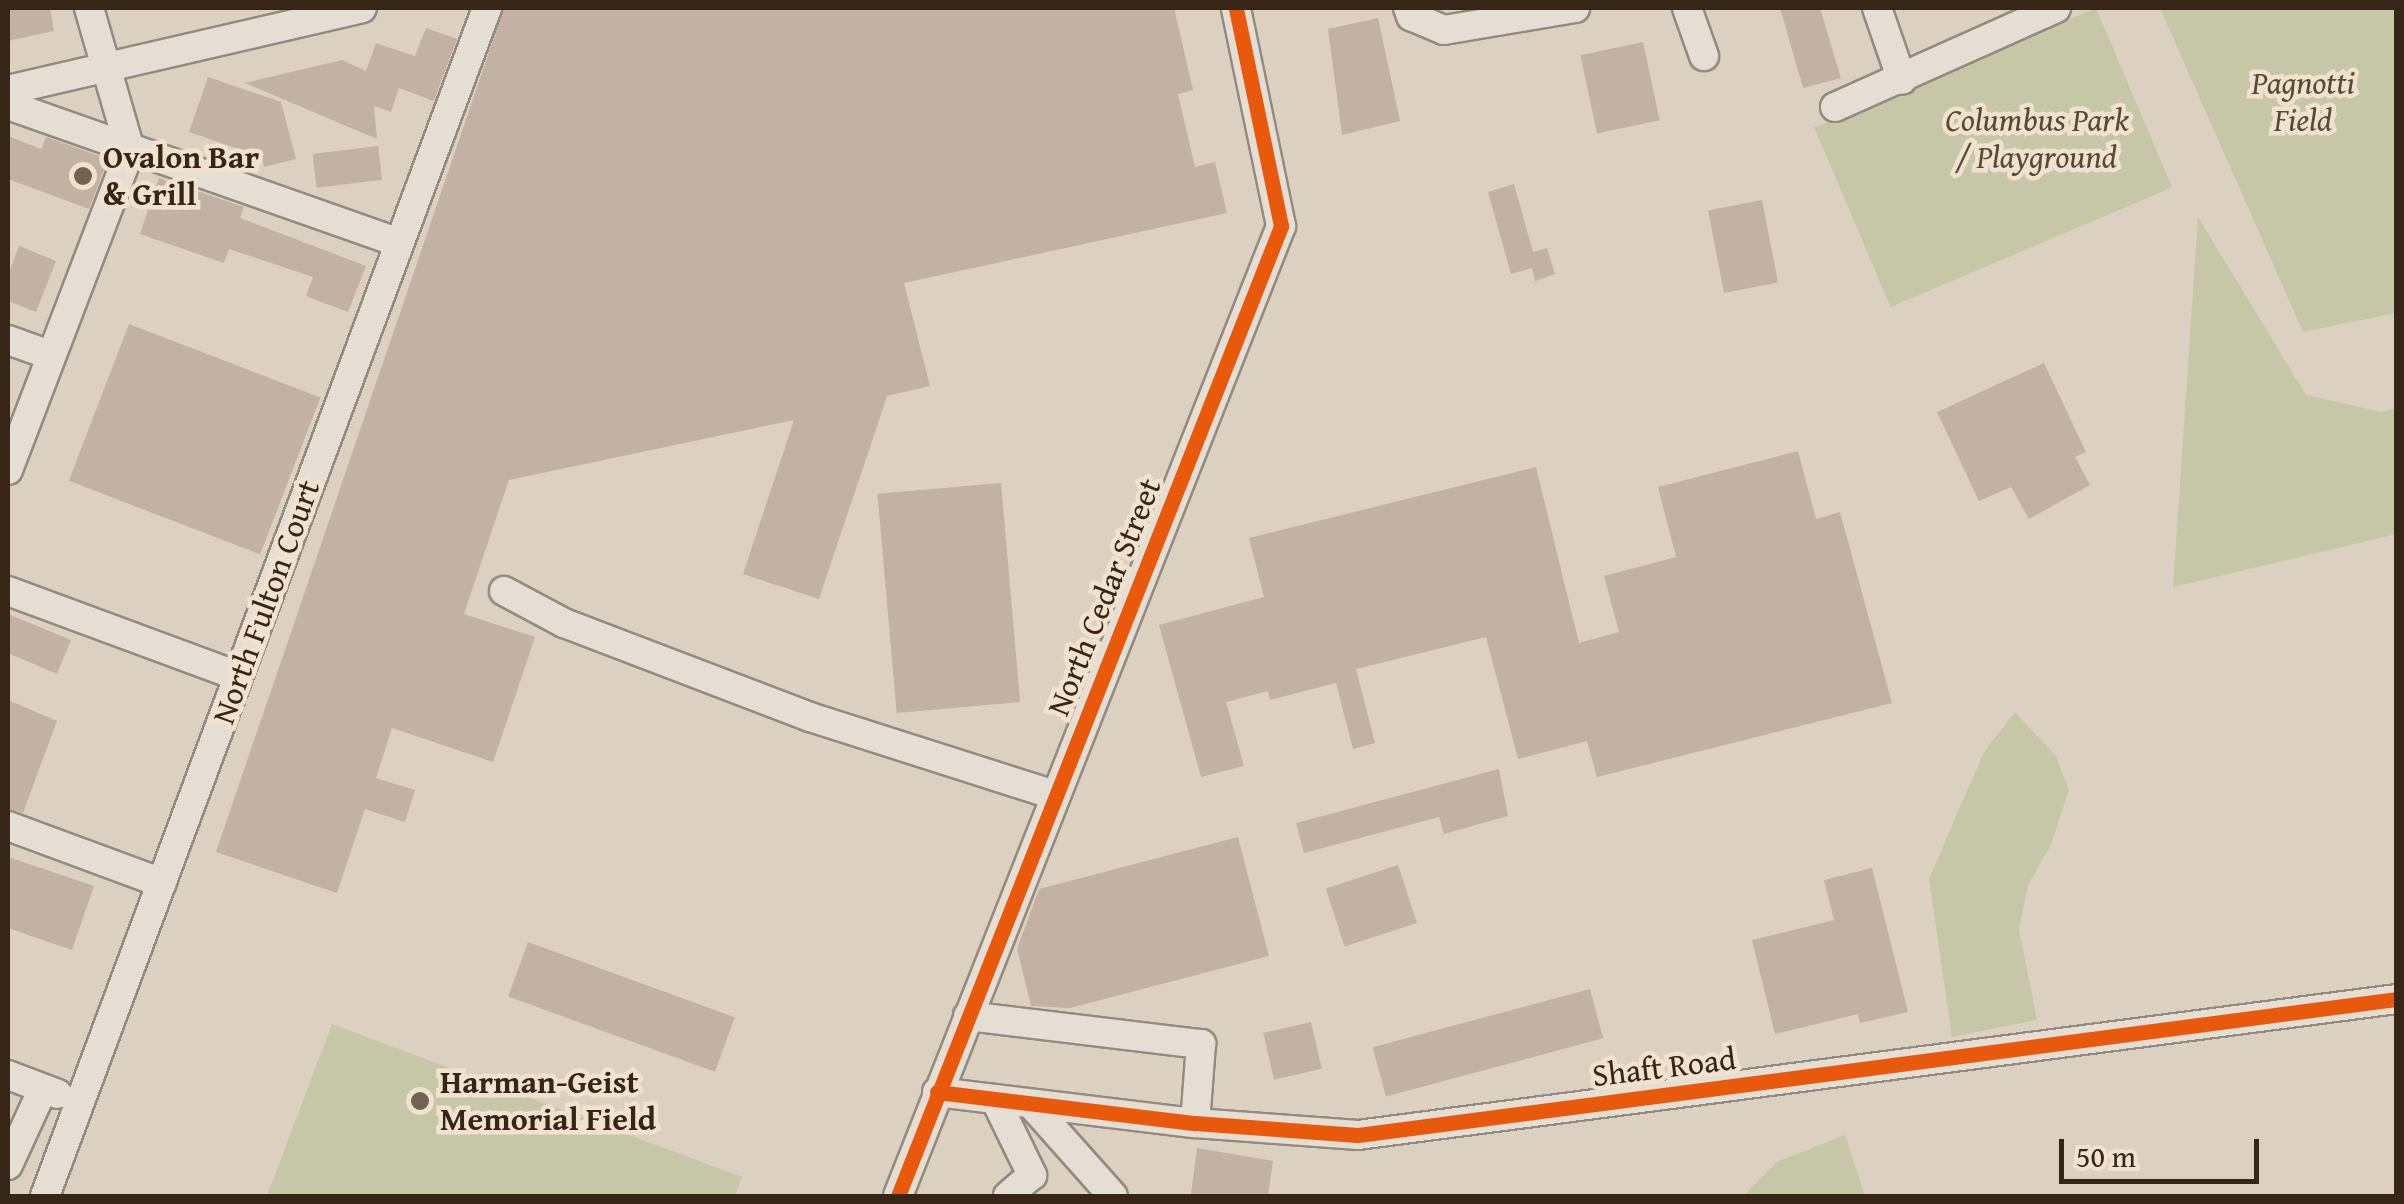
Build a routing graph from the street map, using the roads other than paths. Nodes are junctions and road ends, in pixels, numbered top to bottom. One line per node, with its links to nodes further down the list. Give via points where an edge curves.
1 (89, 8): 11 (street)
2 (362, 8): 11 (street)
3 (487, 8): 17 (street, North Fulton Court)
4 (1236, 8): 24 (street, North Cedar Street, via 1281,226)
5 (1408, 8): 6 (street, via 1411,16 1444,30)
6 (1576, 8)
7 (1687, 8): 10 (street)
8 (1876, 8): 12 (street)
9 (2056, 8): 12 (street)
10 (1704, 56)
11 (105, 68): 13 (street); 16 (street)
12 (1902, 80): 15 (street)
13 (8, 90)
14 (8, 106): 16 (street)
15 (1835, 107)
16 (130, 150): 17 (street); 19 (street)
17 (399, 243): 23 (street, North Fulton Court)
18 (8, 340): 19 (street)
19 (50, 355): 20 (street)
20 (8, 470)
21 (8, 591): 23 (street)
22 (504, 591): 24 (street, via 564,623 810,717)
23 (238, 676): 26 (street, North Fulton Court)
24 (1055, 795): 28 (street, North Cedar Street)
25 (8, 826): 26 (street)
26 (162, 883): 33 (street, North Fulton Court)
27 (2396, 999): 35 (street, Shaft Road, via 1358,1134)
28 (968, 1016): 31 (street, North Cedar Street); 35 (street, via 1201,1044)
29 (8, 1076): 30 (street)
30 (43, 1088): 33 (street); 36 (street)
31 (937, 1092): 32 (street, Shaft Road); 37 (street, North Cedar Street)
32 (995, 1099): 34 (street, Shaft Road); 39 (street, via 1032,1175)
33 (80, 1102): 38 (street, North Fulton Court)
34 (1031, 1104): 35 (street, Shaft Road); 40 (street)
35 (1194, 1124)
36 (8, 1164)
37 (908, 1193)
38 (45, 1196)
39 (1008, 1196)
40 (1114, 1196)

